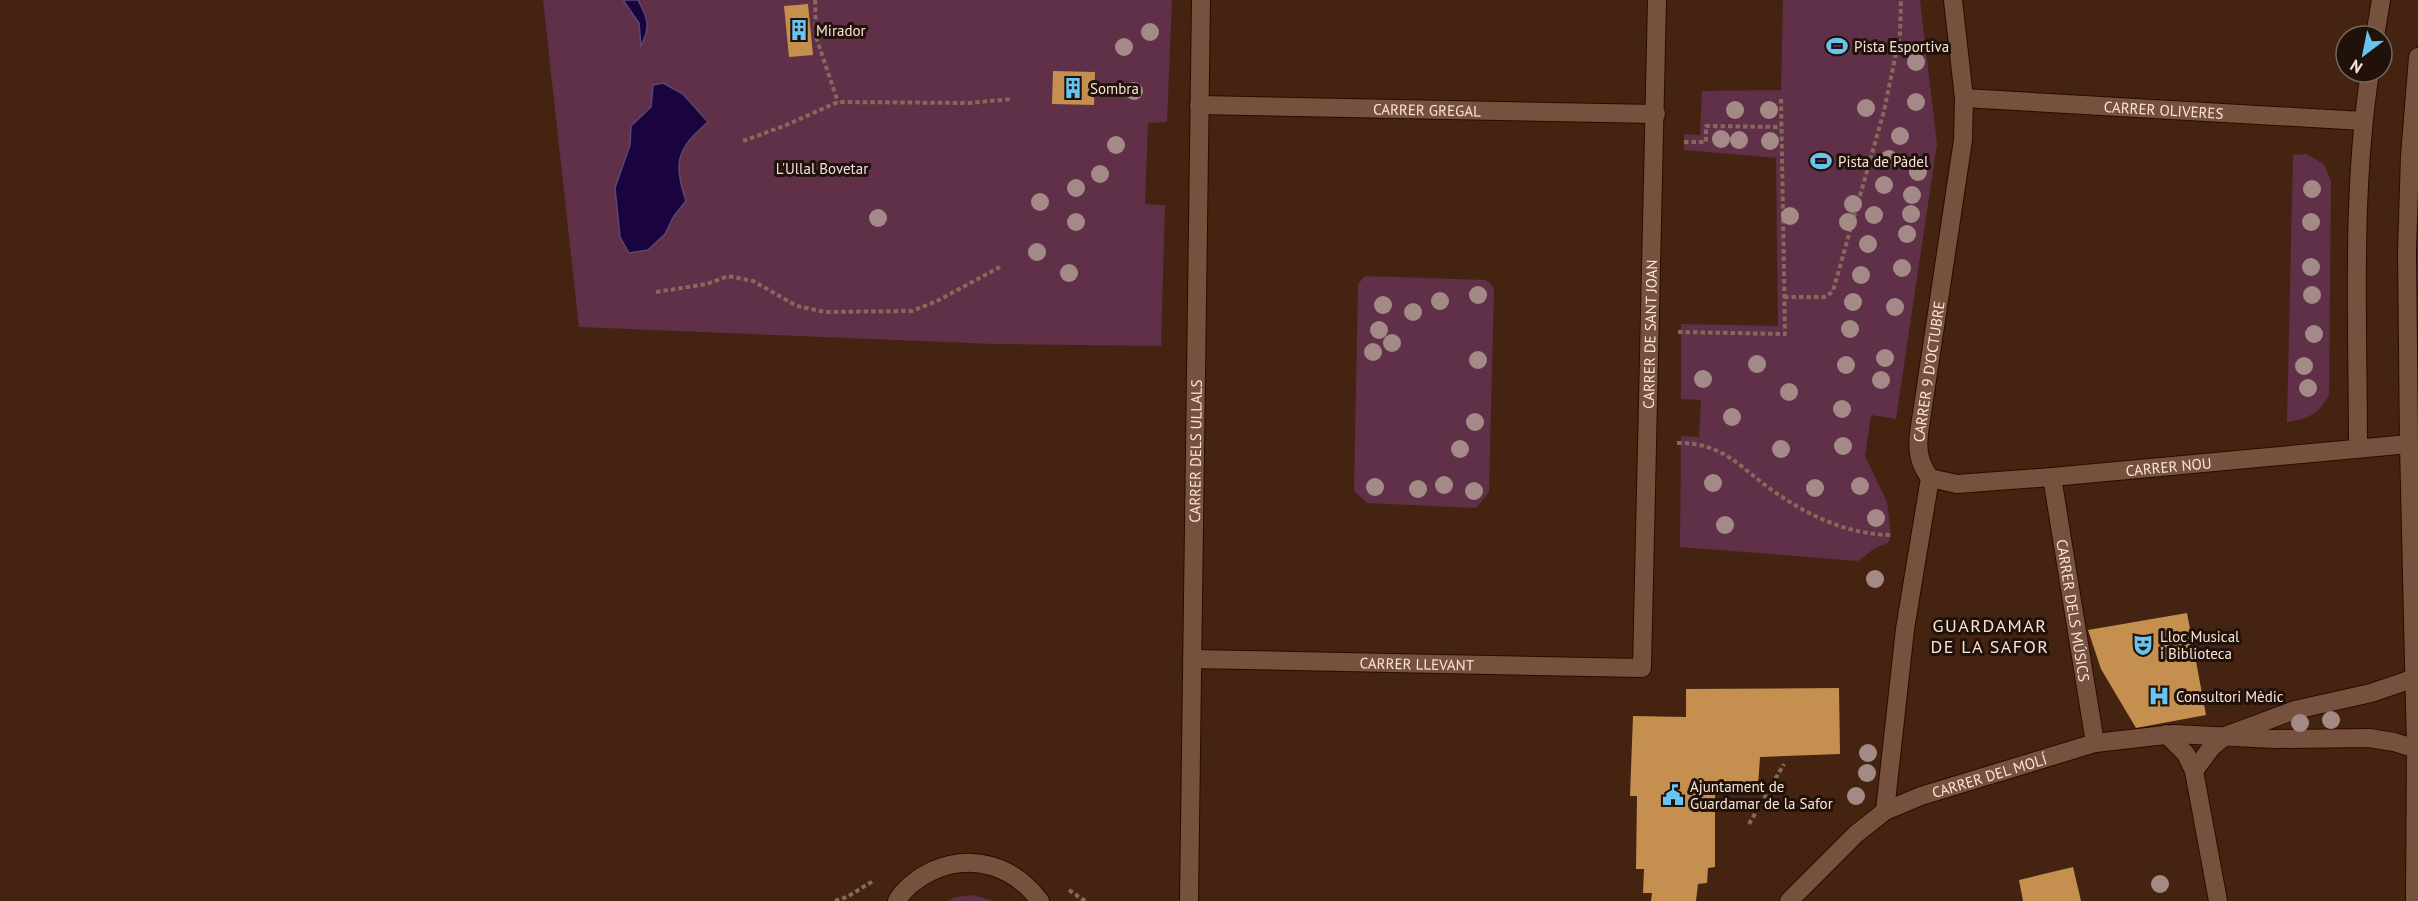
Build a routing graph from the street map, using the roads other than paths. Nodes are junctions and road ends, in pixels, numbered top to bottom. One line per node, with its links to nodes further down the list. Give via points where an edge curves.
1 (1201, 0): 9 (street, CARRER DELS ULLALS)
2 (1657, 0): 10 (street, CARRER DE SANT JOAN)
3 (1953, 0): 8 (street, CARRER 9 D'OCTUBRE)
4 (2381, 0): 5 (street)
5 (2377, 24)
6 (2418, 57): 12 (street, via 2410,144)
7 (2368, 84): 11 (street)
8 (1964, 98): 11 (street, CARRER OLIVERES); 15 (street, CARRER 9 D'OCTUBRE, via 1960,166 1919,432 1919,458)
9 (1199, 105): 10 (street, CARRER GREGAL); 16 (street, CARRER DELS ULLALS)
10 (1656, 114): 17 (street, CARRER DE SANT JOAN)
11 (2363, 122): 13 (street, via 2358,180)
12 (2409, 444): 13 (street, CARRER NOU); 18 (street)
13 (2358, 449): 14 (street, CARRER NOU)
14 (2052, 477): 15 (street, CARRER NOU, via 1957,484); 21 (street, CARRER DELS MÚSICS)
15 (1930, 478): 24 (street, via 1905,629)
16 (1192, 659): 17 (street, CARRER LLEVANT); 27 (street, CARRER DELS ULLALS)
17 (1642, 668)
18 (2415, 678): 20 (street, via 2371,693 2295,710); 22 (street)
19 (2166, 734): 20 (street, CARRER DEL MOLÍ); 21 (street, CARRER DEL MOLÍ); 23 (street, via 2186,754)
20 (2225, 736): 22 (street, CARRER DEL MOLÍ, via 2275,740 2369,738); 23 (street)
21 (2095, 743): 24 (street, CARRER DEL MOLÍ, via 1921,796)
22 (2416, 749): 30 (street)
23 (2194, 771): 29 (street)
24 (1885, 811): 28 (street, CARRER DEL MOLÍ, via 1856,834)
25 (895, 900): 26 (street, via 920,877 946,865 976,862 1004,870 1028,885)
26 (1040, 901)
27 (1188, 901)
28 (1789, 901)
29 (2218, 901)
30 (2415, 901)

